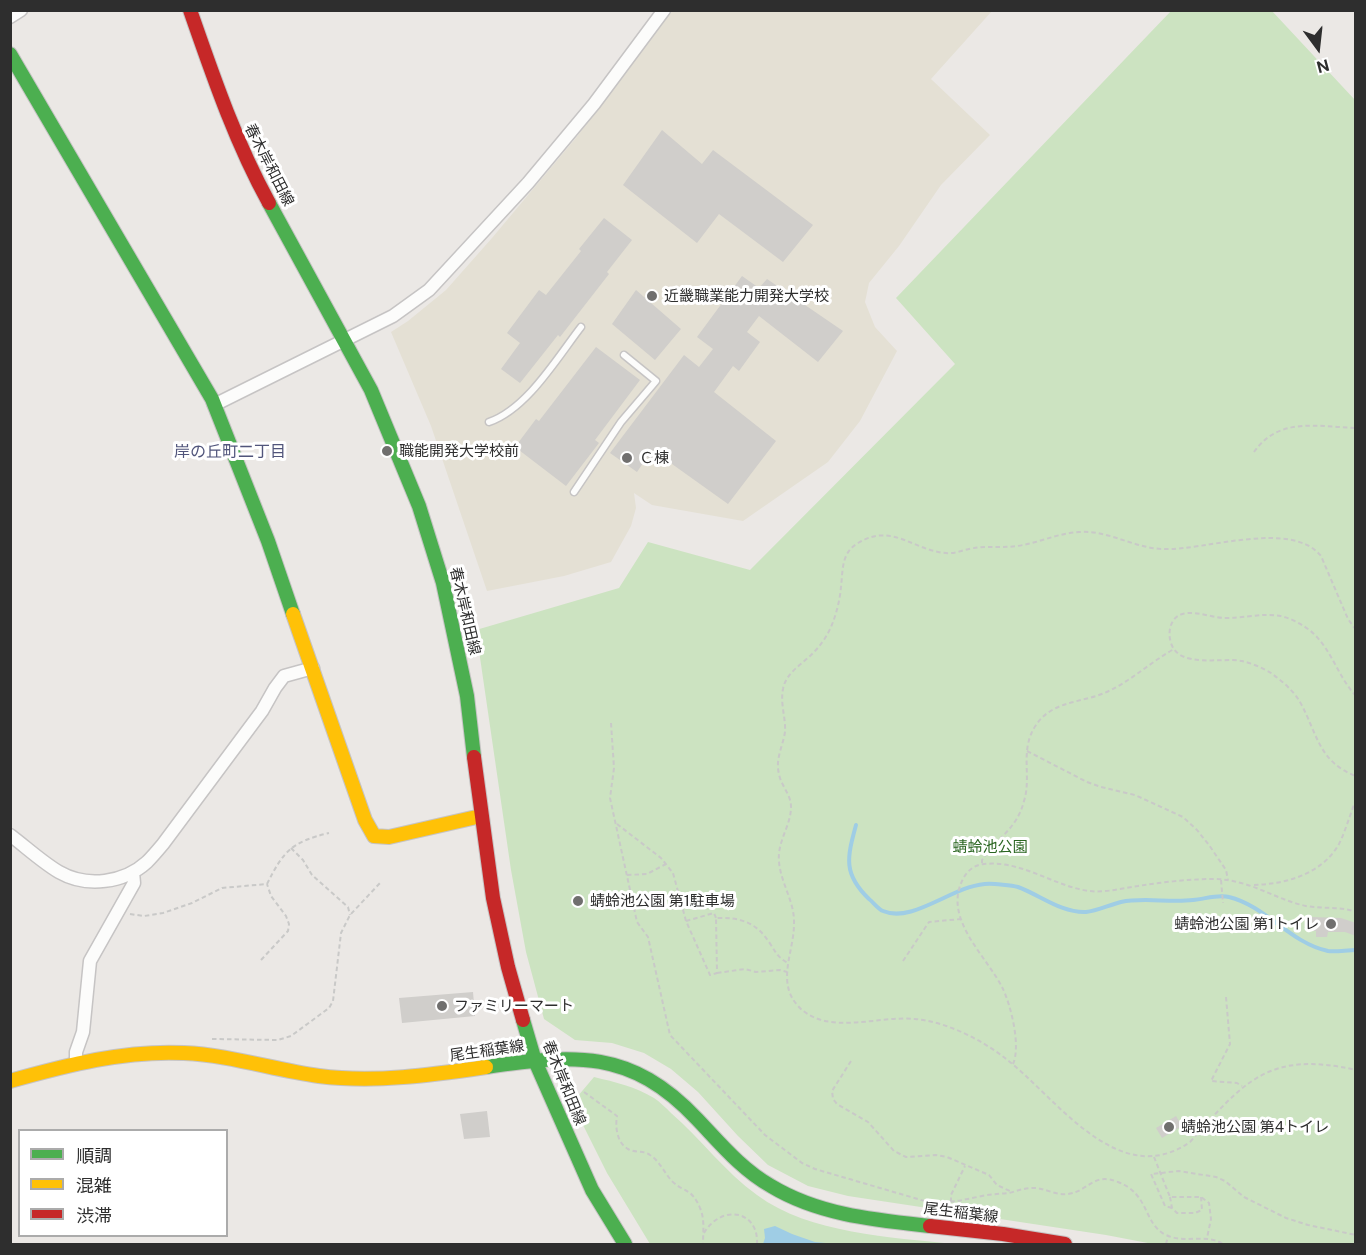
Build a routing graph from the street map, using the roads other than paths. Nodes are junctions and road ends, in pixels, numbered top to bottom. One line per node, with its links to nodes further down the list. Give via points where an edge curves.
1 (21, 10): 4 (street)
2 (190, 10): 7 (street, 春木岸和田線, via 226,114 255,178)
3 (664, 10): 7 (street, via 594,104 528,183 429,290 393,316)
4 (10, 17)
5 (10, 54): 9 (street)
6 (581, 327): 10 (lane, via 532,391 501,418)
7 (345, 338): 9 (street); 13 (street, 春木岸和田線, via 388,426 437,563 466,696)
8 (624, 354): 11 (lane, via 656,381 621,422)
9 (214, 405): 12 (street)
10 (489, 422)
11 (574, 492)
12 (313, 668): 13 (street, via 374,836 389,837); 15 (street, via 284,676 177,825 147,862)
13 (481, 816): 16 (street, 春木岸和田線, via 508,967)
14 (10, 835): 15 (street, via 60,873 74,878 100,882)
15 (133, 872): 17 (street, via 134,883 90,961)
16 (535, 1061): 17 (street, 尾生稲葉線, via 436,1075 381,1078 310,1074 178,1053); 19 (street, 春木岸和田線, via 592,1190); 20 (street, 尾生稲葉線, via 592,1060 640,1073 680,1100 758,1178 796,1200 857,1217)
17 (76, 1064): 18 (street, 尾生稲葉線)
18 (10, 1081)
19 (625, 1245)
20 (1065, 1245)

